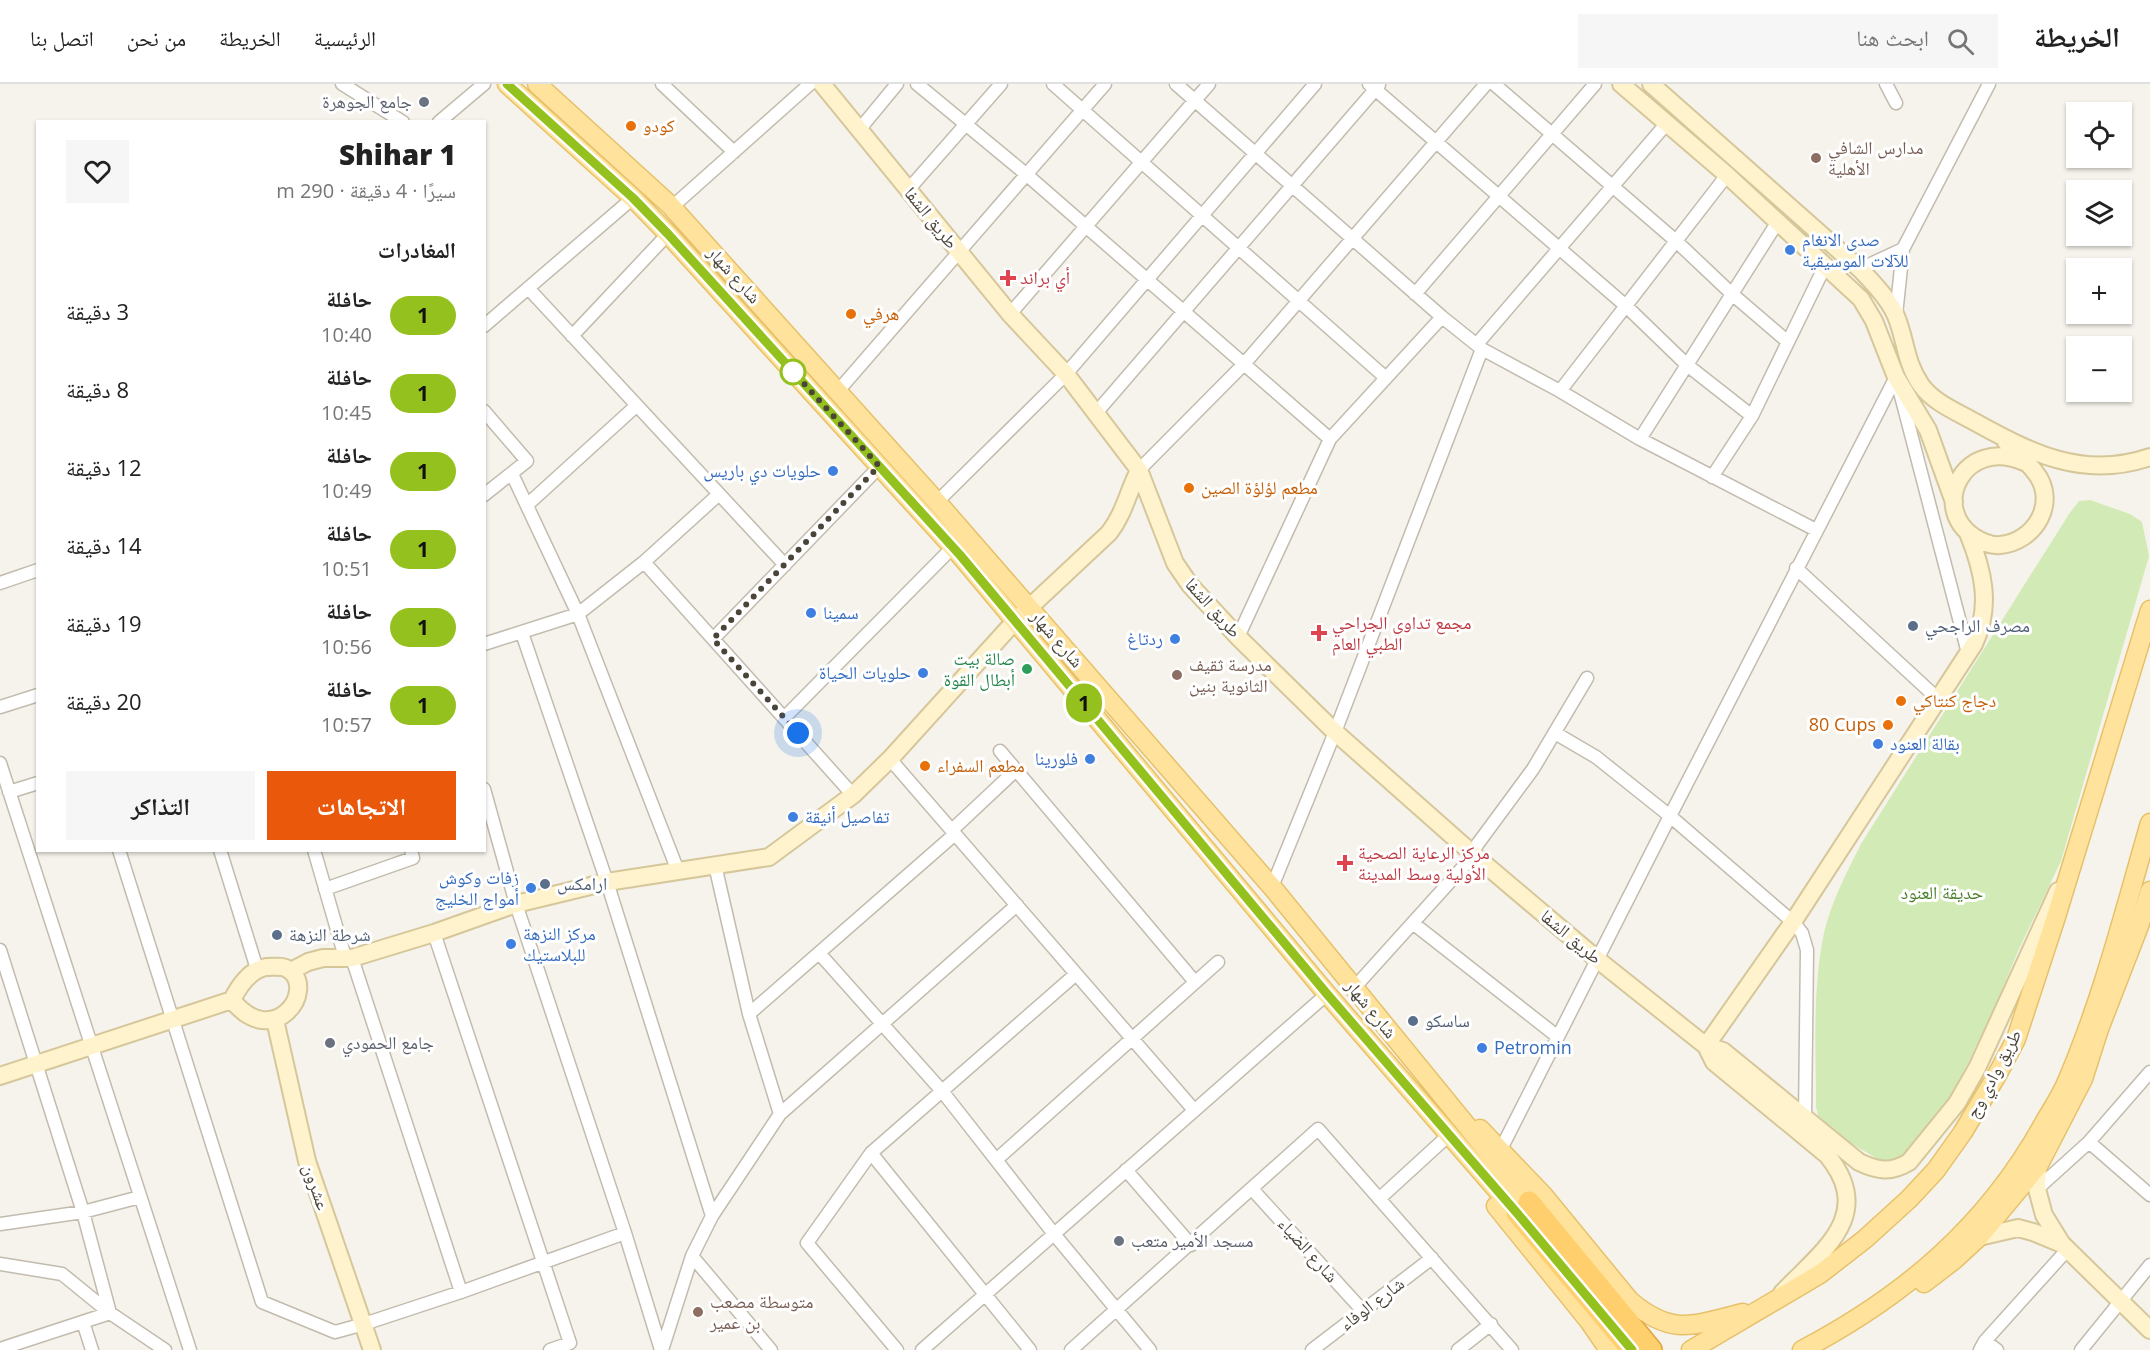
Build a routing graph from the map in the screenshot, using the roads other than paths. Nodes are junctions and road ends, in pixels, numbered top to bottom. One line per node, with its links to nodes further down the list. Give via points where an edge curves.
1 (342, 84): 27 (street)
2 (484, 84): 28 (street)
3 (507, 84): 43 (main road, شارع شهار)
4 (537, 84): 44 (main road, شارع شهار)
5 (662, 84): 34 (street)
6 (810, 84): 34 (street)
7 (822, 84): 31 (street, طريق الشفا)
8 (897, 84): 31 (street)
9 (917, 84): 29 (street)
10 (1001, 84): 29 (street)
11 (1053, 84): 26 (street)
12 (1105, 84): 26 (street)
13 (1176, 84): 24 (street)
14 (1209, 84): 24 (street)
15 (1316, 84): 35 (street)
16 (1486, 84): 33 (street)
17 (1494, 84): 32 (street)
18 (1595, 84): 32 (street)
19 (1621, 84): 30 (street)
20 (1651, 84): 56 (street)
21 (1886, 84): 25 (street)
22 (1989, 84): 53 (street)
23 (1375, 86): 33 (street); 39 (street)
24 (1195, 100): 35 (street); 36 (street)
25 (1896, 103)
26 (1082, 110): 36 (street); 37 (street)
27 (400, 120)
28 (441, 120)
29 (965, 123): 37 (street); 41 (street)
30 (1667, 123): 38 (street); 40 (street)
31 (859, 130): 41 (street, طريق الشفا)
32 (1552, 134): 40 (street); 42 (street)
33 (1436, 142): 42 (street); 49 (street)
34 (734, 152): 44 (street)
35 (1256, 153): 39 (street); 45 (street)
36 (1141, 162): 45 (street); 47 (street)
37 (1027, 175): 47 (street); 54 (street)
38 (1727, 175): 46 (street); 50 (street)
39 (1292, 186): 49 (street); 51 (street)
40 (1612, 187): 50 (street); 52 (street)
41 (908, 190): 54 (street, طريق الشفا)
42 (1499, 196): 52 (street); 59 (street)
43 (633, 198): 48 (main road, شارع شهار); 58 (street)
44 (672, 207): 76 (main road, شارع شهار)
45 (1202, 216): 51 (street); 57 (street)
46 (1777, 223): 55 (street); 60 (street)
47 (1086, 226): 57 (street); 64 (street)
48 (668, 234): 68 (street); 86 (main road, شارع شهار)
49 (1353, 238): 59 (street); 61 (street)
50 (1676, 242): 60 (street); 62 (street)
51 (1238, 248): 61 (street); 63 (street)
52 (1559, 248): 62 (street); 70 (street)
53 (1903, 249): 56 (street); 65 (street)
54 (959, 252): 64 (street, طريق الشفا); 76 (street)
55 (1825, 266): 69 (street); 74 (street, via 1861,299)
56 (1860, 269): 65 (street)
57 (1147, 280): 63 (street); 73 (street)
58 (528, 288): 67 (street); 68 (street)
59 (1415, 294): 66 (street)
60 (1732, 294): 69 (street); 72 (street)
61 (1299, 301): 71 (street); 75 (street)
62 (1626, 306): 72 (street); 77 (street)
63 (1184, 312): 71 (street); 79 (street)
64 (1010, 314): 73 (street, طريق الشفا)
65 (1896, 315): 84 (street, via 1910,368 1923,387 1939,402 2000,436)
66 (1442, 317): 70 (street); 75 (street)
67 (486, 324)
68 (572, 336): 78 (street)
69 (1788, 342): 81 (street)
70 (1480, 347): 77 (street); 117 (street)
71 (1244, 364): 82 (street); 87 (street)
72 (1687, 365): 81 (street); 83 (street)
73 (1066, 374): 79 (street, طريق الشفا); 92 (street)
74 (1896, 377): 93 (street, via 1928,430); 95 (street); 111 (street)
75 (1386, 378): 82 (street)
76 (838, 391): 92 (main road, شارع شهار)
77 (1560, 391): 83 (street)
78 (636, 406): 91 (street); 94 (street)
79 (1096, 413): 87 (street, طريق الشفا)
80 (486, 414): 88 (street, via 527,461)
81 (1752, 416): 89 (street)
82 (1330, 439): 108 (street)
83 (1640, 439): 89 (street)
84 (2023, 457): 85 (street, via 2102,466); 93 (street, via 1995,454 1981,458 1959,478); 96 (street, via 2036,472 2045,500 2035,528 2010,544 1981,542)
85 (2150, 457)
86 (879, 466): 97 (main road, شارع شهار); 99 (street)
87 (1139, 470): 103 (street, via 1119,520 1109,533); 108 (street, طريق الشفا, via 1175,562 1190,585)
88 (512, 474): 90 (street); 94 (street)
89 (1712, 477): 95 (street)
90 (486, 494)
91 (718, 495): 98 (street); 99 (street)
92 (937, 502): 103 (main road, شارع شهار)
93 (1954, 502): 96 (street, via 1959,522)
94 (527, 505): 105 (street)
95 (1816, 530): 100 (street)
96 (1968, 533): 111 (street, via 1978,558 1985,613 1982,629)
97 (953, 547): 106 (main road, شارع شهار); 116 (street)
98 (644, 562): 105 (street); 109 (street)
99 (784, 565): 109 (street)
100 (1796, 568): 114 (street); 127 (street)
101 (36, 571): 102 (street)
102 (0, 583)
103 (1030, 608): 106 (street); 139 (main road, شارع شهار)
104 (2150, 610): 134 (main road, طريق وادي وج)
105 (578, 614): 107 (street); 137 (street)
106 (1015, 621): 120 (street); 158 (main road, شارع شهار)
107 (522, 633): 110 (street); 138 (street)
108 (1238, 637): 117 (street, طريق الشفا)
109 (713, 639): 116 (street)
110 (486, 643)
111 (1968, 653): 114 (street)
112 (1587, 678): 118 (street)
113 (36, 696): 115 (street)
114 (1938, 699): 144 (street)
115 (0, 707)
116 (784, 718): 125 (street)
117 (1335, 732): 135 (street, طريق الشفا); 139 (street)
118 (1555, 733): 127 (street, via 1596,757); 135 (street)
119 (1000, 751): 122 (street)
120 (890, 759): 125 (street); 129 (street)
121 (0, 764): 124 (street)
122 (1016, 771): 129 (street); 156 (street)
123 (36, 784): 124 (street)
124 (9, 792): 167 (street)
125 (853, 795): 136 (street, via 769,857)
126 (486, 796): 142 (street)
127 (1670, 816): 144 (street); 151 (street)
128 (2150, 823): 214 (main road, via 2072,1071 2030,1149 1995,1199 1957,1239 1910,1282)
129 (954, 832): 143 (street); 149 (street)
130 (120, 852): 161 (street)
131 (221, 852): 153 (street)
132 (315, 852): 140 (street)
133 (412, 852): 140 (street, via 413,858)
134 (2075, 853): 175 (street, via 1977,1068 1957,1103 1909,1162 1886,1171 1874,1169 1859,1162); 204 (main road, طريق وادي وج, via 2016,1039 1963,1132 1936,1170 1865,1239 1820,1274)
135 (1473, 854): 146 (street); 151 (street, طريق الشفا)
136 (715, 865): 137 (street); 160 (street)
137 (678, 871): 138 (street)
138 (607, 882): 142 (street); 190 (street)
139 (1272, 887): 157 (main road, شارع شهار)
140 (325, 890): 150 (street)
141 (2150, 891): 145 (main road)
142 (516, 904): 147 (street); 192 (street)
143 (1017, 905): 155 (street); 163 (street)
144 (1793, 922): 166 (street); 175 (street, via 1802,933 1807,950)
145 (2144, 922): 181 (main road, via 2099,1029 2083,1079)
146 (1414, 924): 157 (street); 164 (street)
147 (434, 933): 150 (street); 199 (street)
148 (0, 950): 168 (street)
149 (819, 954): 160 (street); 163 (street)
150 (348, 957): 154 (street, via 323,958); 202 (street)
151 (1598, 960): 164 (street); 166 (street, طريق الشفا)
152 (1218, 962): 156 (street)
153 (257, 969): 154 (street, via 277,967); 159 (street)
154 (291, 971): 162 (street, via 297,982 294,1004 288,1013)
155 (1076, 974): 165 (street); 172 (street)
156 (1195, 982): 165 (street)
157 (1354, 988): 169 (main road, شارع شهار)
158 (1327, 994): 173 (street); 176 (main road, شارع شهار)
159 (232, 1000): 161 (street); 162 (street, via 259,1020)
160 (749, 1014): 174 (street)
161 (172, 1019): 167 (street); 212 (street, via 262,1302 335,1332)
162 (275, 1020): 212 (street, عشرون, via 307,1161)
163 (882, 1023): 172 (street); 174 (street)
164 (1557, 1037): 178 (street)
165 (1132, 1038): 173 (street); 180 (street)
166 (1706, 1046): 175 (street, via 1723,1051); 204 (street, via 1714,1062 1827,1155 1845,1185 1847,1214 1839,1229)
167 (91, 1047): 168 (street); 186 (street)
168 (36, 1064): 171 (street); 189 (street)
169 (1422, 1072): 178 (main road); 188 (main road, شارع شهار)
170 (2150, 1072): 177 (street)
171 (0, 1076)
172 (942, 1091): 179 (street); 180 (street)
173 (1194, 1110): 182 (street)
174 (780, 1114): 190 (street)
175 (1805, 1119)
176 (1449, 1134): 187 (street); 188 (main road, شارع شهار); 233 (main road, via 1450,1149)
177 (2089, 1142): 184 (street); 185 (street)
178 (1502, 1149): 208 (main road, via 1646,1315 1686,1326)
179 (871, 1152): 203 (street); 225 (street, via 807,1243)
180 (996, 1160): 193 (street)
181 (2038, 1166): 184 (street); 194 (main road)
182 (1126, 1170): 193 (street); 195 (street)
183 (1252, 1189): 187 (street, via 1318,1129); 195 (street); 209 (street, شارع الضياء)
184 (2037, 1189): 196 (street, via 2044,1215)
185 (2150, 1195)
186 (140, 1197): 189 (street); 220 (street)
187 (1379, 1199): 198 (street)
188 (1523, 1208): 207 (highway, شارع شهار)
189 (83, 1212): 191 (street); 210 (street)
190 (712, 1216): 197 (street)
191 (0, 1224)
192 (625, 1233): 199 (street); 223 (street)
193 (1054, 1234): 203 (street); 206 (street)
194 (1979, 1237): 196 (street, via 2018,1228); 214 (main road, via 1912,1293)
195 (1191, 1245): 206 (street)
196 (2064, 1247): 205 (street); 216 (street)
197 (692, 1256): 223 (street); 224 (street)
198 (1432, 1258): 209 (street, شارع الوفاء); 213 (street)
199 (543, 1262): 202 (street); 222 (street, via 570,1343)
200 (0, 1264): 210 (street, via 62,1274)
201 (2150, 1265): 205 (street)
202 (461, 1292): 212 (street)
203 (985, 1294): 226 (street); 227 (street)
204 (1779, 1296): 208 (main road, طريق وادي وج)
205 (2121, 1301): 215 (street); 239 (street)
206 (1118, 1310): 228 (street); 229 (street)
207 (1608, 1310): 234 (highway); 235 (highway)
208 (1760, 1310): 236 (main road, طريق وادي وج)
209 (1363, 1311): 230 (street, شارع الوفاء)
210 (110, 1313): 211 (street); 219 (street)
211 (82, 1322): 217 (street); 218 (street)
212 (364, 1324): 221 (street, عشرون)
213 (1491, 1324): 231 (street); 232 (street)
214 (1844, 1328): 237 (main road)
215 (2150, 1330)
216 (1982, 1345): 238 (street)
217 (1, 1348)
218 (92, 1350)
219 (165, 1350)
220 (190, 1350)
221 (372, 1350)
222 (550, 1350)
223 (661, 1350)
224 (771, 1350)
225 (897, 1350)
226 (921, 1350)
227 (1030, 1350)
228 (1071, 1350)
229 (1150, 1350)
230 (1312, 1350)
231 (1458, 1350)
232 (1512, 1350)
233 (1609, 1350)
234 (1632, 1350)
235 (1652, 1350)
236 (1691, 1350)
237 (1802, 1350)
238 (1997, 1350)
239 (2081, 1350)

